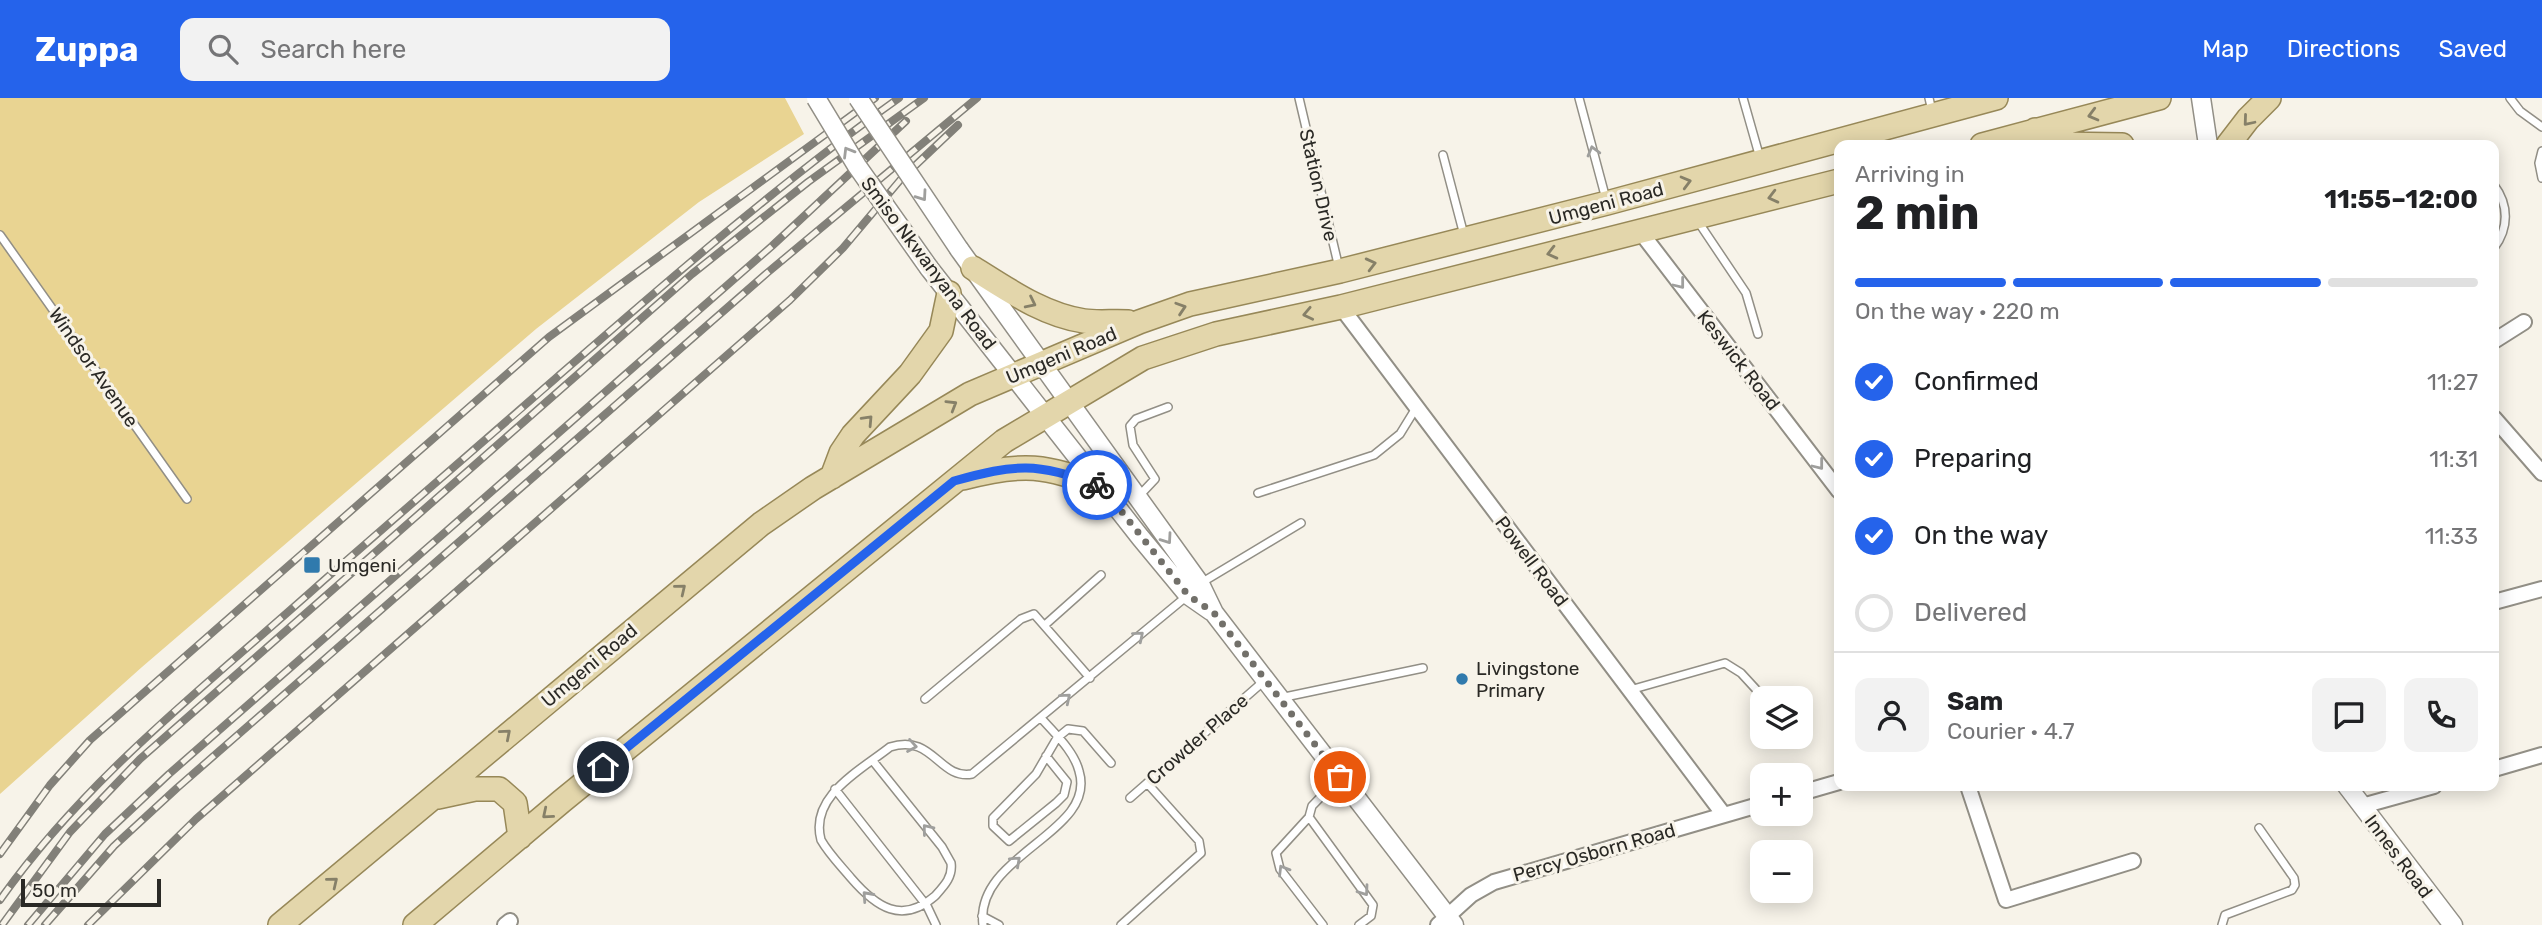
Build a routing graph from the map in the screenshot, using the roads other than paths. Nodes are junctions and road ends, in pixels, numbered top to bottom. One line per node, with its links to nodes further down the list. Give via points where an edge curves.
1 (816, 98): 32 (street, Smiso Nkwanyana Road, one-way to 1, bridge, via 857,166)
2 (858, 98): 30 (street, Smiso Nkwanyana Road, one-way to 30, bridge)
3 (1299, 98): 31 (lane, Station Drive)
4 (1579, 98): 24 (lane, one-way to 4)
5 (1743, 98): 20 (lane)
6 (1996, 98): 11 (main road, Umgeni Road)
7 (2159, 98): 13 (main road, one-way to 13)
8 (2202, 98): 16 (street)
9 (2269, 98): 17 (main road, one-way to 17)
10 (2510, 98): 12 (lane)
11 (1931, 106): 20 (main road, Umgeni Road)
12 (2541, 124)
13 (2035, 130): 14 (main road); 15 (main road)
14 (2000, 140)
15 (2050, 140)
16 (2207, 140)
17 (2232, 140)
18 (2542, 151): 21 (lane)
19 (1443, 155): 28 (lane)
20 (1761, 162): 24 (main road, Umgeni Road, one-way to 20)
21 (2542, 178)
22 (1834, 182): 25 (main road, Umgeni Road, one-way to 25)
23 (2499, 198): 29 (lane, via 2507,218)
24 (1607, 203): 28 (main road, Umgeni Road)
25 (1695, 216): 26 (main road, Umgeni Road); 36 (lane, via 1746,293)
26 (1639, 230): 33 (main road, Umgeni Road, one-way to 33); 48 (street, Keswick Road, one-way to 48)
27 (0, 235): 52 (lane, Windsor Avenue)
28 (1465, 239): 31 (main road, Umgeni Road, one-way to 28)
29 (2499, 240)
30 (973, 268): 34 (main road, one-way to 34, via 1052,312 1085,321); 38 (street, Smiso Nkwanyana Road)
31 (1340, 271): 34 (main road, Umgeni Road, one-way to 31, via 1203,301)
32 (949, 293): 39 (street, Smiso Nkwanyana Road); 46 (main road, one-way to 32, via 853,435 910,374 942,331)
33 (1340, 307): 40 (main road, Umgeni Road, one-way to 40, via 1250,326 1143,358); 42 (street, Powell Road)
34 (1139, 322): 38 (main road, Umgeni Road)
35 (2524, 322): 37 (street)
36 (1758, 334)
37 (2499, 338)
38 (1040, 362): 39 (main road, Umgeni Road); 40 (street, Smiso Nkwanyana Road)
39 (1014, 374): 43 (street, Smiso Nkwanyana Road); 46 (main road, Umgeni Road, one-way to 39, via 970,394)
40 (1069, 401): 43 (main road, Umgeni Road); 51 (street, Smiso Nkwanyana Road)
41 (1168, 407): 51 (lane, via 1136,419 1130,426 1133,444 1155,477)
42 (1416, 408): 50 (lane, via 1400,434 1374,455); 63 (street, Powell Road)
43 (1046, 414): 47 (main road, Umgeni Road); 49 (street, Smiso Nkwanyana Road)
44 (2499, 424): 45 (street)
45 (2542, 473)
46 (832, 477): 81 (main road, Umgeni Road, one-way to 46, via 709,566 761,524)
47 (954, 481): 49 (main road, via 1034,466); 88 (main road, Umgeni Road, one-way to 88)
48 (1834, 484)
49 (1102, 487): 56 (street, Smiso Nkwanyana Road)
50 (1258, 493)
51 (1138, 498): 56 (street, Smiso Nkwanyana Road, one-way to 56)
52 (187, 499)
53 (1301, 523): 56 (lane)
54 (1101, 575): 58 (lane)
55 (2542, 589): 57 (street)
56 (1194, 590): 60 (lane, one-way to 56); 61 (street, Smiso Nkwanyana Road)
57 (2499, 601)
58 (1046, 624): 60 (lane); 65 (lane, via 1034,614 1027,615)
59 (1423, 668): 64 (lane)
60 (1090, 678): 66 (lane, one-way to 60)
61 (1265, 681): 64 (street, Smiso Nkwanyana Road); 74 (lane, Crowder Place)
62 (1753, 686): 63 (lane, via 1725,663)
63 (1630, 691): 85 (street, Powell Road)
64 (1279, 698): 73 (street, Smiso Nkwanyana Road)
65 (925, 699)
66 (1042, 719): 67 (lane); 70 (lane, one-way to 66, via 890,747 911,743 931,752 955,773 972,774)
67 (1058, 738): 69 (lane); 71 (lane, via 1068,729 1083,731); 91 (lane, one-way to 67, via 991,884 1076,804 1082,782 1079,769)
68 (2542, 755): 72 (street)
69 (1046, 756): 69 (lane, via 1066,782 1064,794 1009,841 993,825 993,818 1036,774)
70 (873, 761): 76 (lane); 90 (lane, one-way to 70, via 946,885 951,863)
71 (1111, 763)
72 (2499, 768)
73 (1340, 777): 86 (lane, via 1312,806); 92 (street, Smiso Nkwanyana Road)
74 (1147, 783): 82 (lane, Crowder Place); 98 (lane, via 1199,841 1201,853)
75 (1834, 783): 77 (street)
76 (835, 789): 90 (lane); 90 (lane, one-way to 76, via 907,914 888,913 875,905 828,851 817,827)
77 (1813, 790)
78 (1970, 791): 89 (street, via 2006,900)
79 (2351, 791): 83 (street, Innes Road)
80 (2416, 791): 83 (street)
81 (435, 798): 88 (main road, via 499,789 514,803); 94 (main road, Umgeni Road, one-way to 81)
82 (1130, 798)
83 (2362, 806): 93 (street, Innes Road)
84 (1750, 807): 85 (street, Percy Osborn Road)
85 (1724, 815): 92 (street, Percy Osborn Road, via 1494,882 1471,895)
86 (1309, 817): 99 (lane, one-way to 86, via 1277,860 1280,847); 100 (lane, one-way to 100, via 1373,905 1371,916)
87 (2259, 828): 101 (lane, via 2295,885 2225,915)
88 (520, 837): 95 (main road, Umgeni Road)
89 (2133, 861)
90 (927, 906): 96 (lane)
91 (982, 921): 97 (lane)
92 (1447, 922)
93 (2448, 924)
94 (280, 925)
95 (415, 925)
96 (936, 925)
97 (999, 925)
98 (1121, 925)
99 (1323, 925)
100 (1359, 925)
101 (2222, 925)

